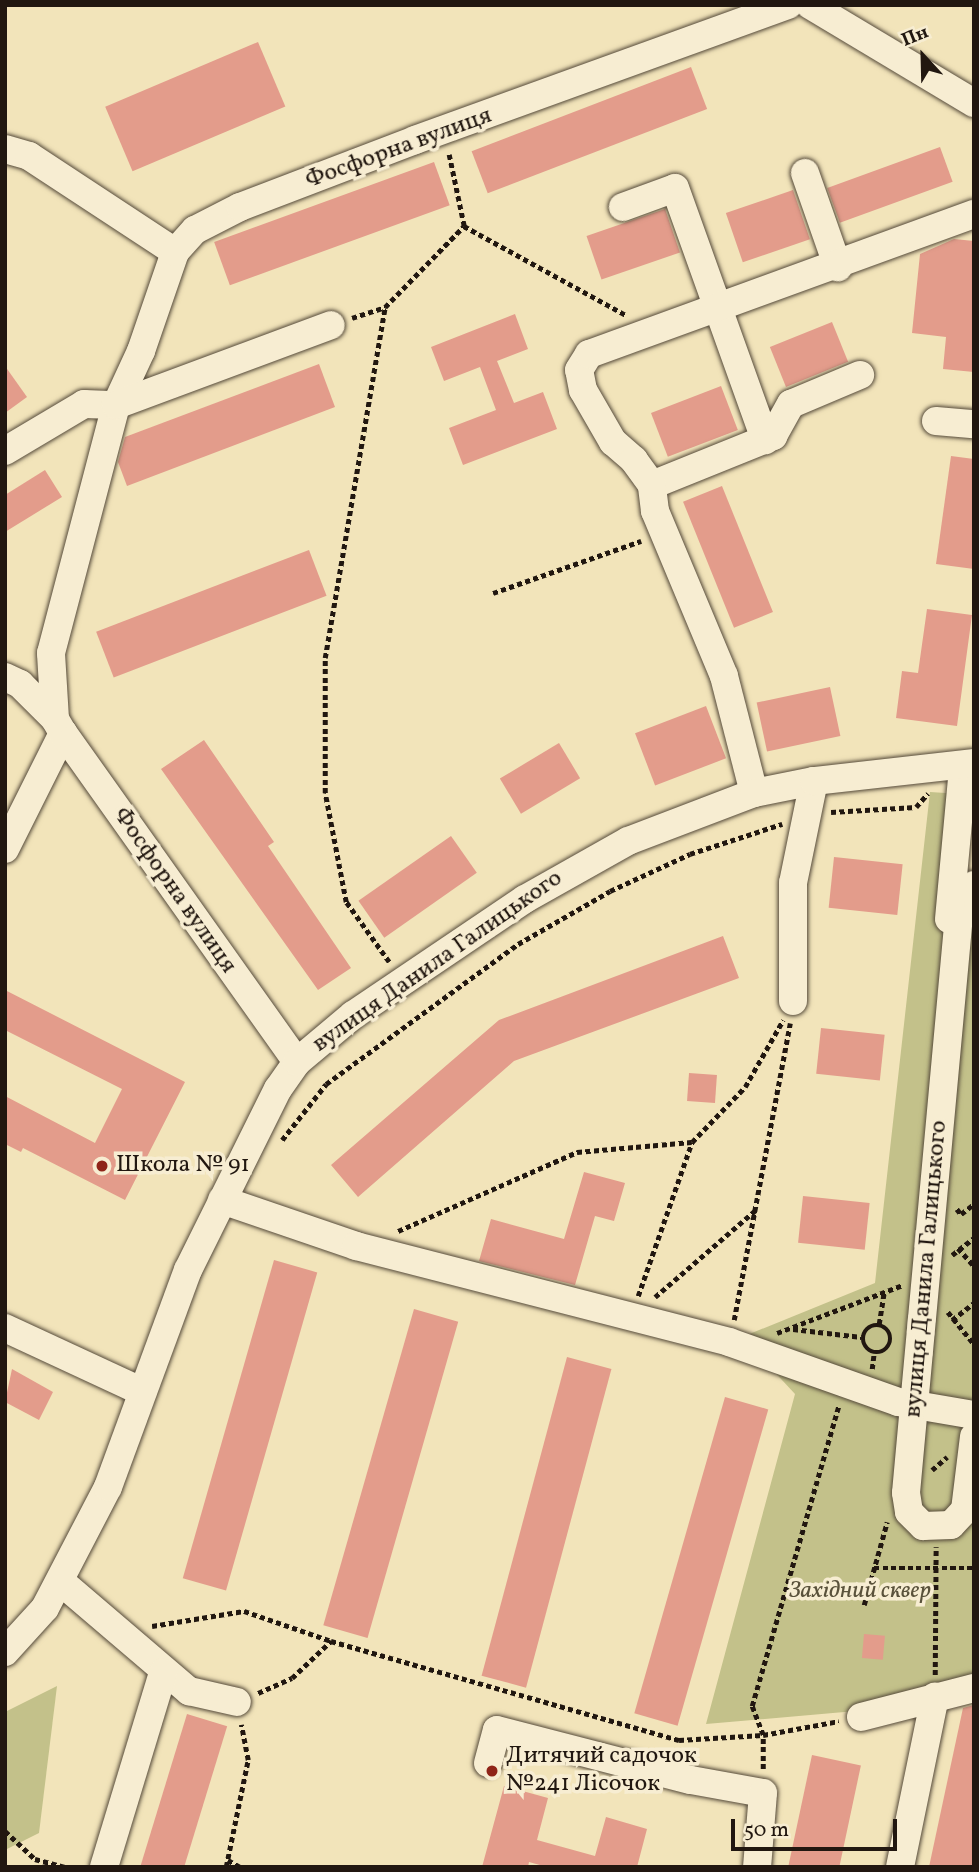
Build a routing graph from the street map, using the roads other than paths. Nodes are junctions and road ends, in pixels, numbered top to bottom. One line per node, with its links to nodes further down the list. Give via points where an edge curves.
1 (788, 5): 8 (street, Фосфорна вулиця, via 240,207 195,230)
2 (810, 5): 3 (street)
3 (974, 103)
4 (6, 149): 8 (street, via 29,156)
5 (805, 173): 9 (street)
6 (623, 207): 10 (street, via 675,188)
7 (974, 214): 9 (street)
8 (175, 252): 13 (street, Фосфорна вулиця, via 141,351)
9 (838, 267): 10 (street)
10 (718, 309): 16 (street); 18 (street, via 589,354 579,370 583,390 613,442)
11 (331, 325): 13 (street)
12 (860, 374): 16 (street, via 791,404 773,436)
13 (116, 405): 17 (street, via 84,404); 20 (street, Фосфорна вулиця, via 51,653)
14 (936, 421): 15 (street)
15 (974, 424)
16 (765, 440): 18 (street)
17 (5, 451)
18 (652, 485): 23 (street, via 655,511 724,676)
19 (5, 677): 20 (street, Фосфорна вулиця, via 20,684)
20 (59, 726): 24 (street); 27 (street, Фосфорна вулиця)
21 (962, 766): 22 (street, вулиця Данила Галицького); 29 (street)
22 (814, 781): 23 (street, вулиця Данила Галицького); 26 (street, via 793,883)
23 (754, 793): 27 (street, вулиця Данила Галицького, via 710,807 589,860 402,981)
24 (5, 849)
25 (974, 885): 29 (street, вулиця Данила Галицького, via 960,904)
26 (793, 1001)
27 (297, 1062): 28 (street, вулиця Данила Галицького)
28 (222, 1200): 31 (street, вулиця Данила Галицького, via 188,1270); 32 (street, via 356,1246 729,1342 845,1383)
29 (919, 1284): 32 (street, вулиця Данила Галицького)
30 (5, 1328): 31 (street)
31 (141, 1391): 35 (street, вулиця Данила Галицького, via 108,1487)
32 (909, 1412): 33 (street); 34 (street, вулиця Данила Галицького, via 906,1493 915,1520 936,1529 959,1519 967,1500)
33 (974, 1415)
34 (965, 1443)
35 (60, 1581): 36 (street, вулиця Данила Галицького, via 45,1608); 37 (street)
36 (5, 1652)
37 (163, 1673): 40 (street, via 189,1691); 43 (street)
38 (974, 1688): 39 (street)
39 (935, 1697): 41 (street); 45 (street)
40 (237, 1702)
41 (861, 1717)
42 (488, 1763): 44 (street, via 497,1730 691,1780 763,1793)
43 (104, 1867)
44 (757, 1867)
45 (900, 1867)

